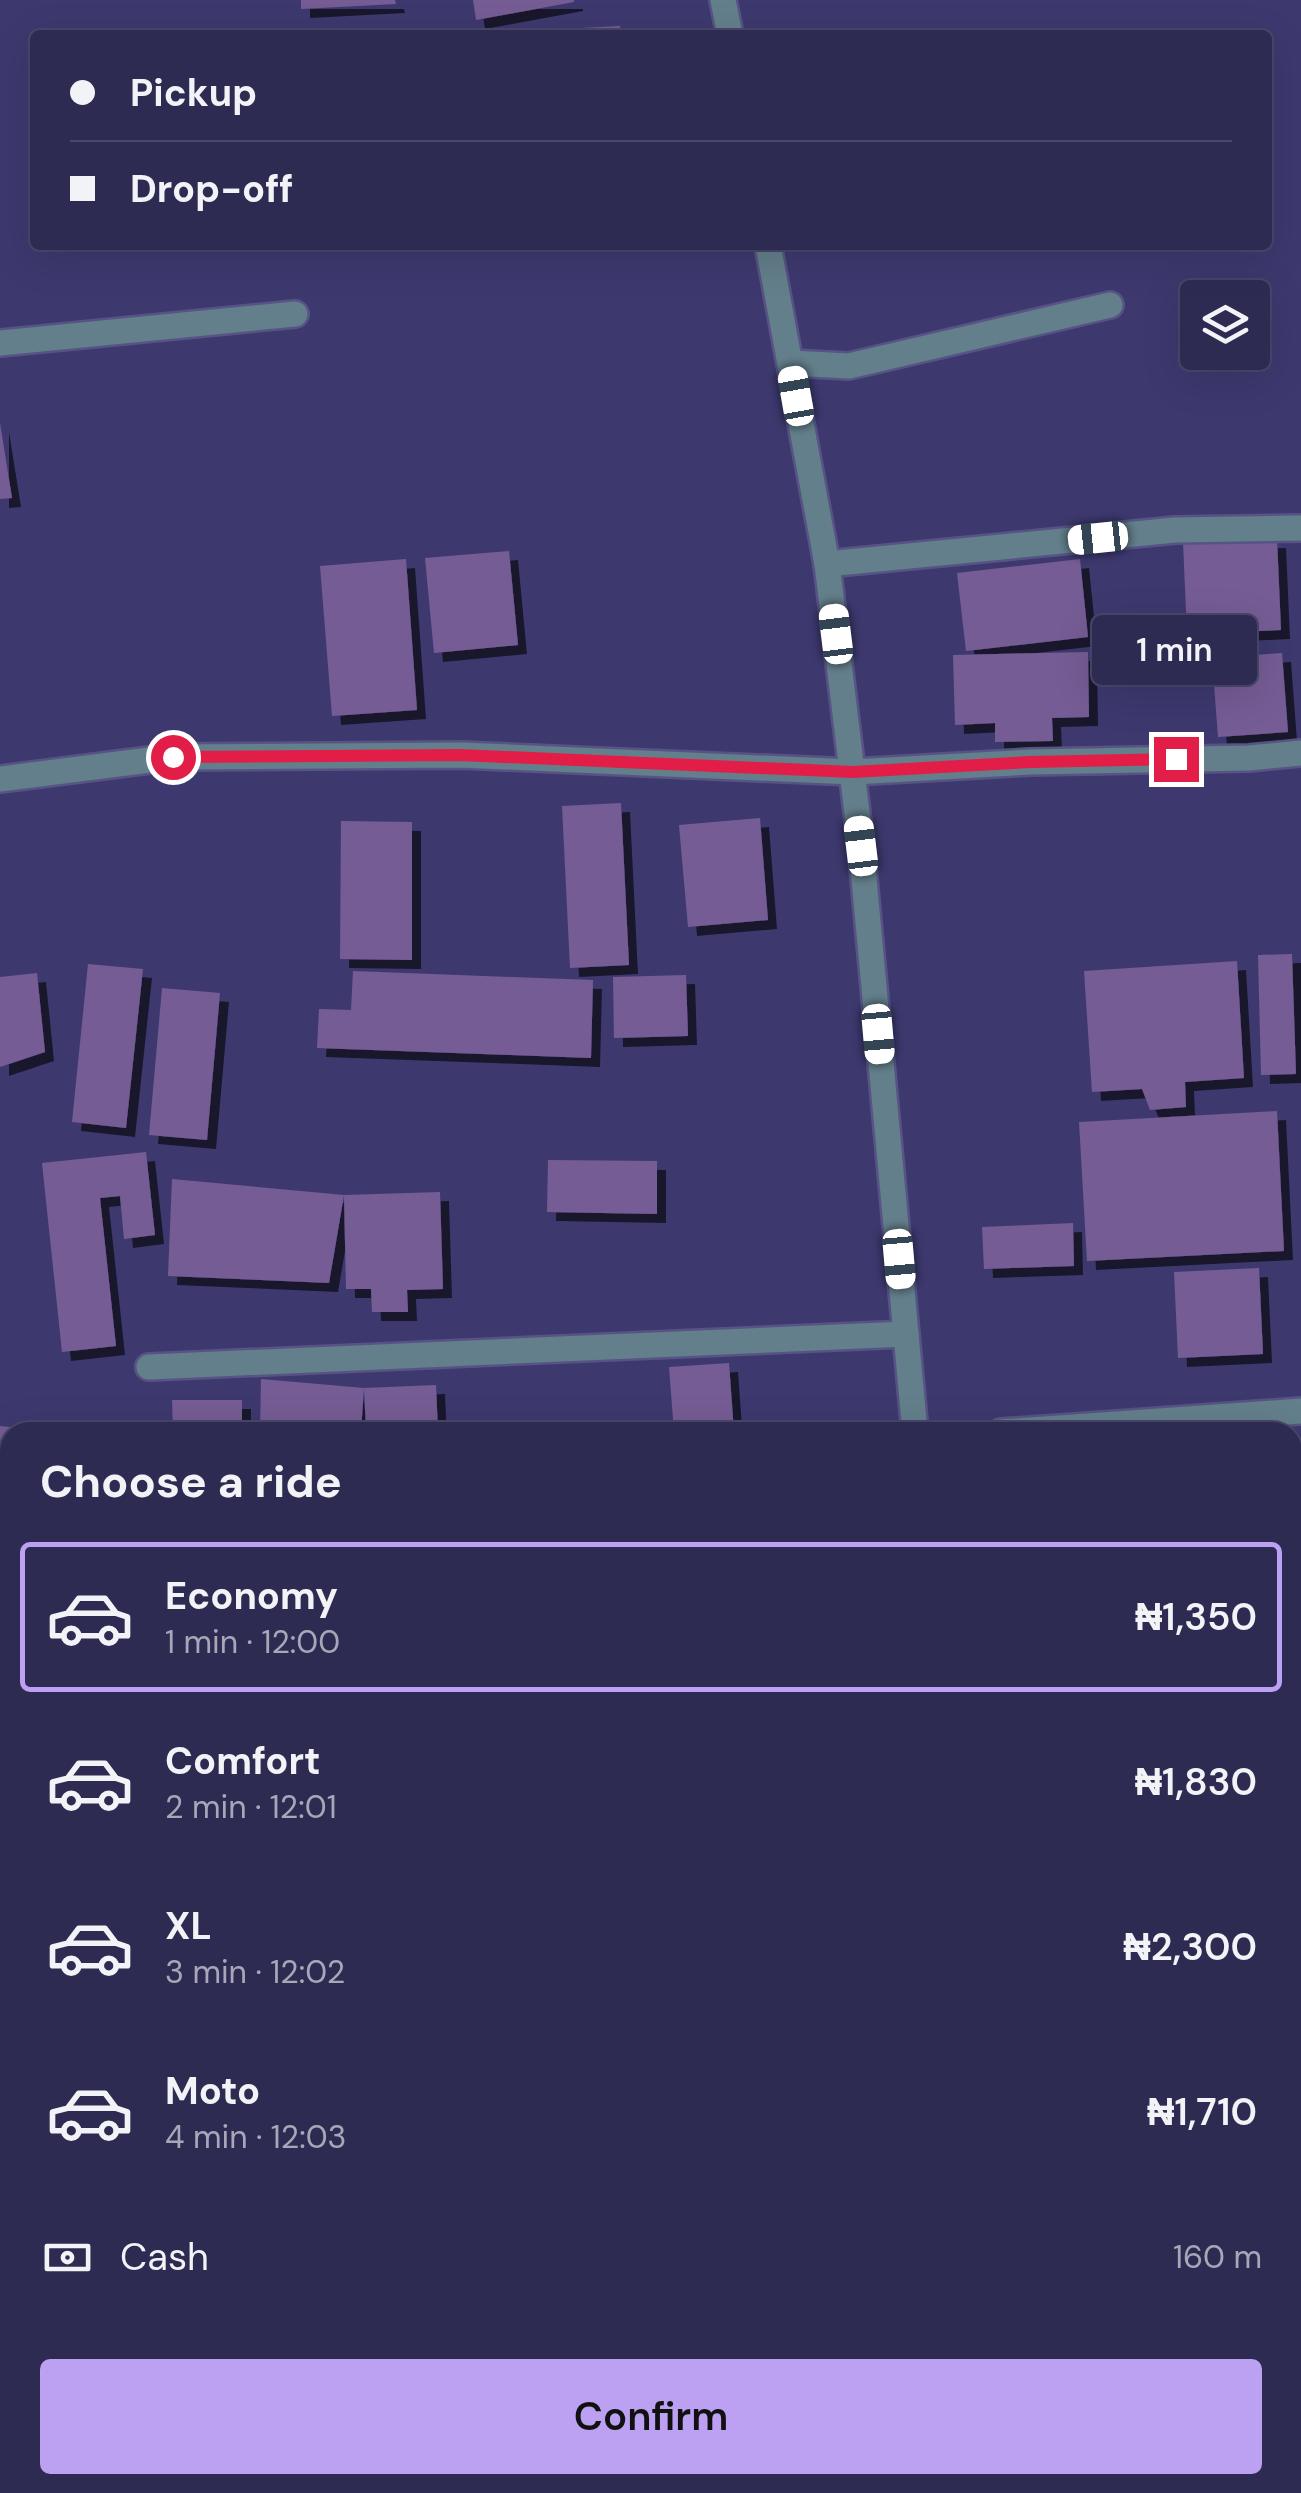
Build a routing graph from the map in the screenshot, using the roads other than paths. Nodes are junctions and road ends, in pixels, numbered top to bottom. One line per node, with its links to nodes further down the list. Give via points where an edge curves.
1 (723, 0): 2 (street)
2 (729, 30)
3 (769, 250): 7 (street)
4 (1110, 305): 7 (street, via 849,366)
5 (295, 314): 6 (street)
6 (0, 344)
7 (790, 362): 9 (street)
8 (1301, 528): 9 (street, via 1175,530)
9 (827, 564): 11 (street)
10 (1301, 753): 11 (street)
11 (853, 772): 12 (street, via 460,755 192,757); 13 (street)
12 (0, 779)
13 (906, 1334): 14 (street); 16 (street)
14 (149, 1367)
15 (1301, 1411): 17 (street)
16 (914, 1422)
17 (1144, 1422)

